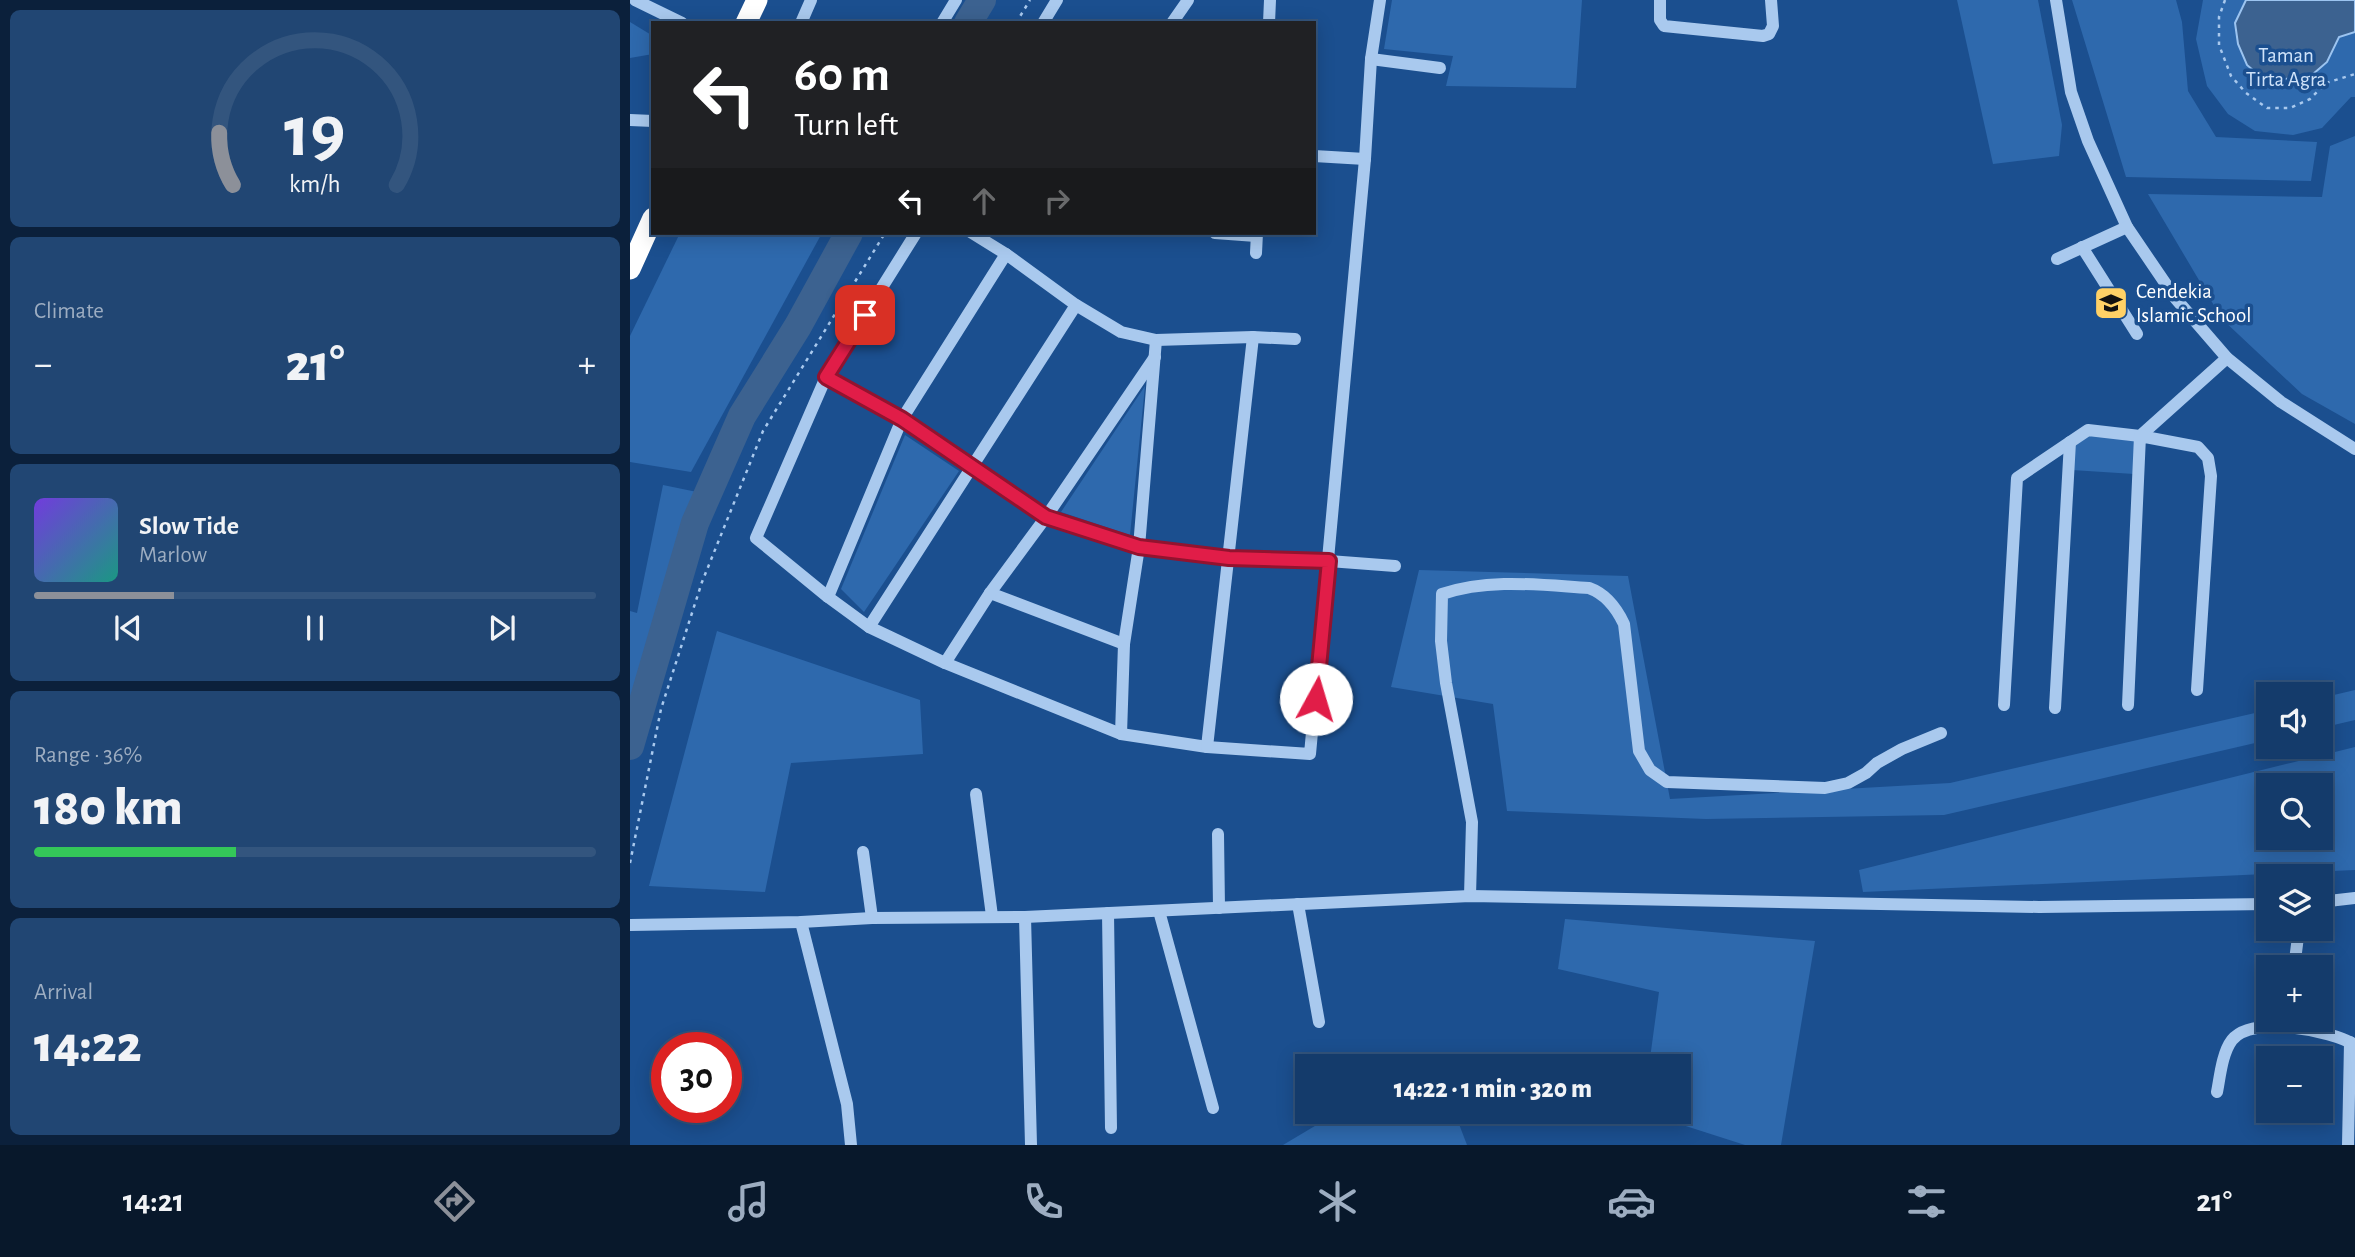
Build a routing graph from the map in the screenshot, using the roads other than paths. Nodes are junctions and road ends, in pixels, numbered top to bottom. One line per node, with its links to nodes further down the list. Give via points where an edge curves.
1 (635, 0): 12 (street)
2 (757, 0): 13 (highway)
3 (811, 0): 14 (street)
4 (956, 0): 15 (street)
5 (1057, 0): 16 (street)
6 (1188, 0): 17 (street)
7 (1270, 0): 18 (street)
8 (1380, 0): 19 (street)
9 (1660, 0): 10 (street, via 1664,26 1763,36 1773,26)
10 (1771, 0)
11 (2056, 0): 26 (street, via 2071,92)
12 (678, 21)
13 (747, 21)
14 (802, 21)
15 (943, 21)
16 (1044, 21)
17 (1173, 21)
18 (1269, 21)
19 (1371, 60): 20 (street); 24 (street)
20 (1440, 68)
21 (630, 120): 22 (street)
22 (651, 121)
23 (1316, 156): 24 (street)
24 (1365, 159): 51 (street)
25 (651, 222): 34 (highway)
26 (2127, 227): 30 (street); 41 (street, via 2176,299)
27 (915, 235): 42 (street)
28 (975, 235): 32 (street)
29 (1257, 235): 31 (street)
30 (2082, 247): 33 (street); 36 (street)
31 (1256, 253)
32 (1006, 254): 35 (street); 43 (street)
33 (2057, 259)
34 (631, 266)
35 (1076, 305): 39 (street, via 1121,332); 47 (street)
36 (2137, 334)
37 (1253, 337): 38 (street); 39 (street); 50 (street)
38 (1294, 339)
39 (1156, 340): 40 (street)
40 (1156, 357): 48 (street); 49 (street)
41 (2227, 358): 44 (street); 46 (street, via 2281,402)
42 (826, 377): 43 (street); 54 (street, via 756,538)
43 (902, 419): 47 (street); 54 (street)
44 (2140, 436): 45 (street, via 2088,430); 58 (street, via 2198,447 2208,458 2211,476); 60 (street)
45 (2070, 442): 59 (street, via 2017,478); 61 (street)
46 (2355, 449)
47 (973, 467): 48 (street); 55 (street)
48 (1046, 517): 49 (street); 53 (street)
49 (1139, 547): 50 (street); 56 (street)
50 (1229, 558): 51 (street); 64 (street)
51 (1329, 561): 52 (street); 64 (street, via 1310,754)
52 (1395, 566)
53 (990, 593): 56 (street); 57 (street)
54 (828, 597): 55 (street)
55 (869, 627): 57 (street)
56 (1124, 644): 63 (street)
57 (945, 663): 63 (street)
58 (2197, 690)
59 (2004, 705)
60 (2128, 705)
61 (2055, 708)
62 (1941, 733): 68 (street, via 1894,754 1848,783 1825,788 1667,782 1650,770 1639,751 1623,624 1619,612 1600,592 1498,584 1442,594 1446,684 1472,822)
63 (1121, 734): 64 (street)
64 (1207, 747)
65 (976, 794): 76 (street)
66 (1218, 834): 73 (street)
67 (863, 852): 78 (street)
68 (1470, 896): 71 (street); 72 (street, via 2039,907)
69 (2355, 898): 70 (street)
70 (2333, 901)
71 (1298, 904): 73 (street); 81 (street)
72 (2256, 904)
73 (1219, 908): 74 (street)
74 (1159, 911): 75 (street); 86 (street)
75 (1108, 913): 77 (street); 87 (street)
76 (992, 916): 77 (street); 78 (street)
77 (1025, 917): 89 (street)
78 (872, 918): 79 (street)
79 (802, 922): 80 (street); 88 (street, via 844,1091)
80 (630, 925)
81 (1319, 1022)
82 (2256, 1029): 85 (street, via 2237,1034 2229,1043)
83 (2313, 1032): 84 (street)
84 (2353, 1044): 90 (street)
85 (2217, 1092)
86 (1213, 1108)
87 (1111, 1128)
88 (851, 1145)
89 (1031, 1145)
90 (2348, 1145)

